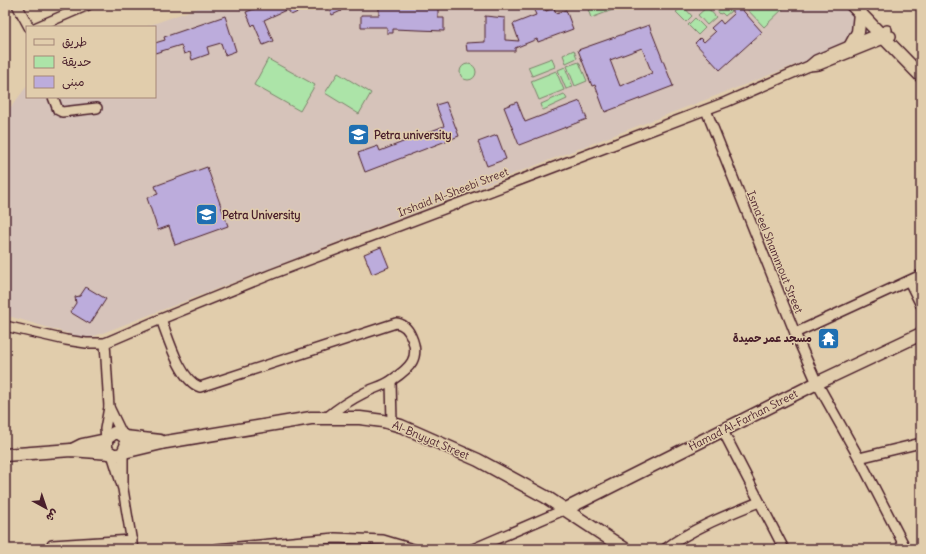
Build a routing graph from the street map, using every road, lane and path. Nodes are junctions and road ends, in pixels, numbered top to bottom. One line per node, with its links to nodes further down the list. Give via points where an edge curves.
1 (17, 5): 4 (street)
2 (88, 5): 5 (street)
3 (858, 8): 6 (main road); 7 (main road, via 858,32)
4 (28, 26)
5 (39, 26)
6 (886, 34): 7 (street, Irshaid Al-Sheebi Street); 8 (street, Irshaid Al-Sheebi Street, via 819,66); 9 (main road); 10 (main road)
7 (851, 45): 8 (street, Irshaid Al-Sheebi Street, via 816,60)
8 (809, 66): 13 (street, Irshaid Al-Sheebi Street)
9 (921, 66)
10 (921, 76)
11 (53, 98): 12 (street, via 58,110 62,112)
12 (97, 108)
13 (706, 110): 17 (street, Irshaid Al-Sheebi Street); 19 (street, Isma'eel Shammout Street)
14 (921, 275): 15 (street)
15 (909, 281): 16 (street); 19 (street)
16 (921, 305)
17 (161, 318): 21 (street, Irshaid Al-Sheebi Street); 22 (street, via 178,363 194,386 200,388 396,323 401,324 409,330 416,351 415,358)
18 (5, 326): 21 (street, via 66,340)
19 (794, 333): 23 (street, Isma'eel Shammout Street)
20 (921, 334): 23 (main road, Hamad Al-Farhan Street)
21 (105, 343): 24 (street)
22 (391, 381): 25 (street, via 352,399); 26 (street)
23 (817, 383): 27 (main road, Hamad Al-Farhan Street); 35 (street, Isma'eel Shammout Street)
24 (109, 407): 28 (street); 29 (street)
25 (326, 418): 26 (main road, Al-Bnyyat Street, via 360,418); 30 (main road, Al-Bnyyat Street, via 312,418)
26 (392, 423): 37 (main road, Al-Bnyyat Street, via 478,460)
27 (723, 431): 36 (street); 37 (main road, Hamad Al-Farhan Street)
28 (124, 436): 29 (main road, via 114,433); 30 (main road, Al-Bnyyat Street); 33 (main road, via 127,444)
29 (106, 439): 32 (main road, Al-Bnyyat Street); 33 (main road, via 105,445)
30 (166, 442): 33 (main road, Al-Bnyyat Street)
31 (921, 443): 35 (street)
32 (71, 450): 33 (main road, Al-Bnyyat Street); 34 (main road, Al-Bnyyat Street)
33 (117, 453): 39 (street)
34 (5, 456)
35 (859, 458): 47 (street, Isma'eel Shammout Street)
36 (760, 502): 45 (street, via 717,519); 46 (street)
37 (566, 509): 43 (street); 44 (main road, Al-Bnyyat Street)
38 (52, 545): 39 (street)
39 (132, 545)
40 (243, 548): 41 (street); 42 (street, via 341,538 383,540)
41 (217, 549)
42 (413, 549)
43 (473, 549)
44 (625, 549)
45 (665, 549)
46 (784, 549)
47 (906, 549)

